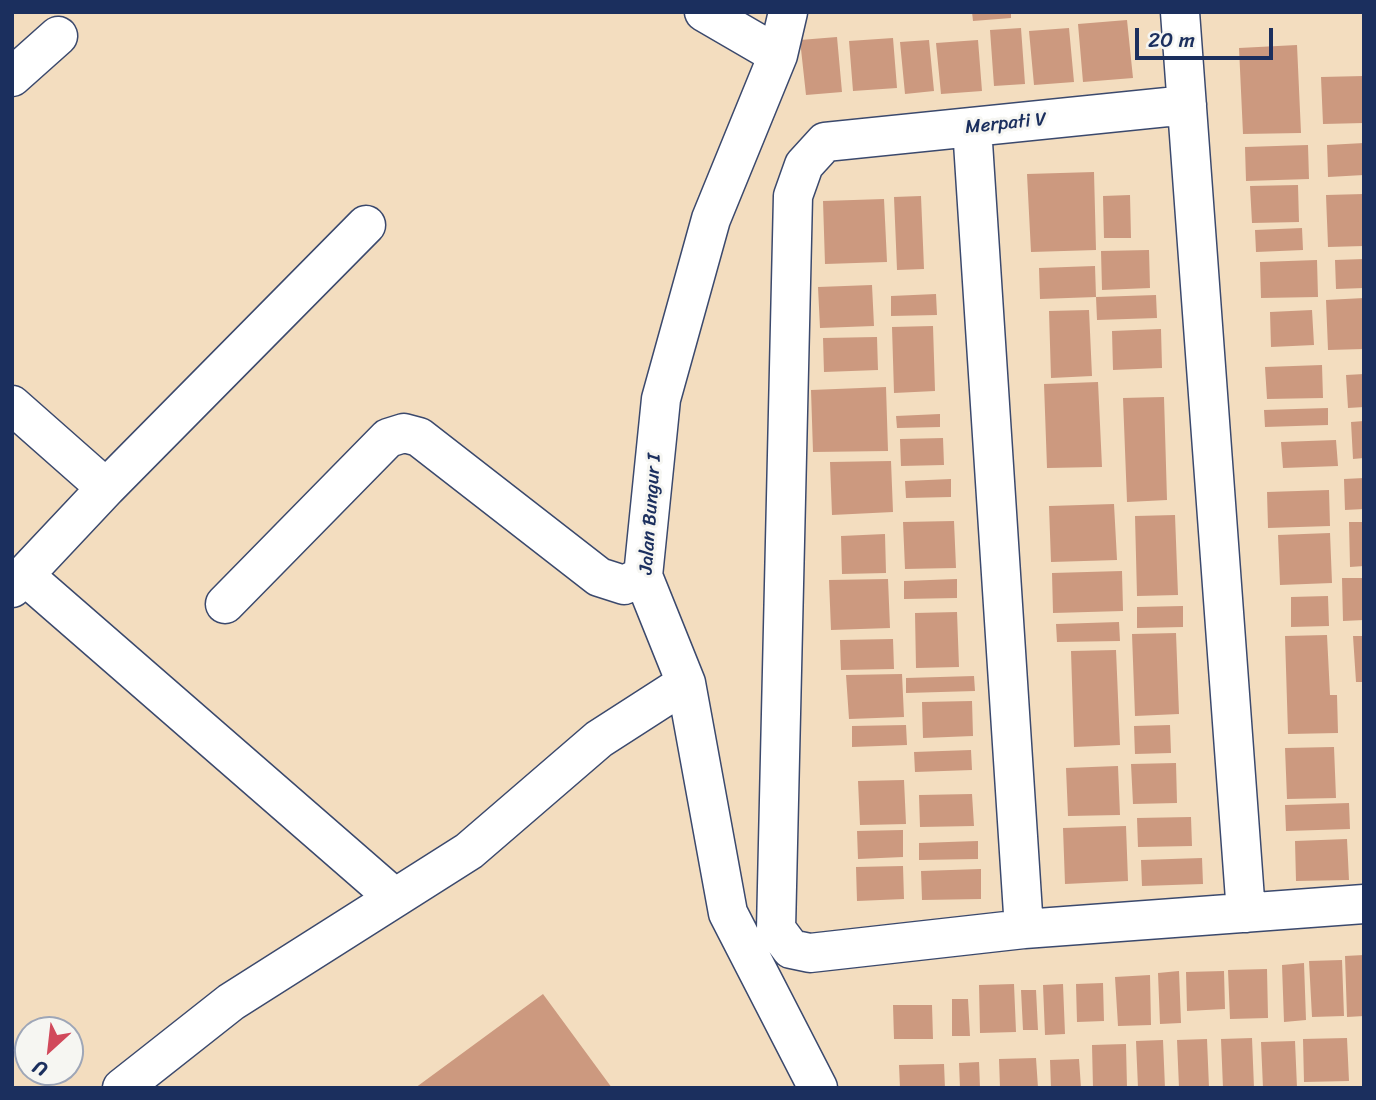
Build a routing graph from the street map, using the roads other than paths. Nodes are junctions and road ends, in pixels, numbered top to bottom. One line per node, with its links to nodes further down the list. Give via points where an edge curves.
1 (704, 12): 5 (street)
2 (788, 12): 5 (street, Jalan Bungur I)
3 (1180, 12): 7 (street)
4 (58, 36): 6 (street)
5 (778, 55): 12 (street, Jalan Bungur I, via 711,219 661,399)
6 (12, 76)
7 (1187, 105): 8 (street, Merpati V); 18 (street)
8 (972, 127): 19 (street); 19 (street, Merpati V, via 825,142 804,165 793,196 776,929 791,949 810,953)
9 (366, 225): 11 (street)
10 (12, 405): 11 (street)
11 (106, 488): 13 (street)
12 (643, 576): 14 (street, via 624,585 599,577 419,437 404,433 388,438); 15 (street, Jalan Bungur I)
13 (18, 581): 16 (street)
14 (225, 604)
15 (686, 683): 16 (street, via 599,738 469,851); 21 (street, Jalan Bungur I, via 728,913)
16 (395, 898): 20 (street, via 231,1002)
17 (1364, 904): 18 (street)
18 (1246, 913): 19 (street)
19 (1024, 929)
20 (122, 1088)
21 (818, 1088)

